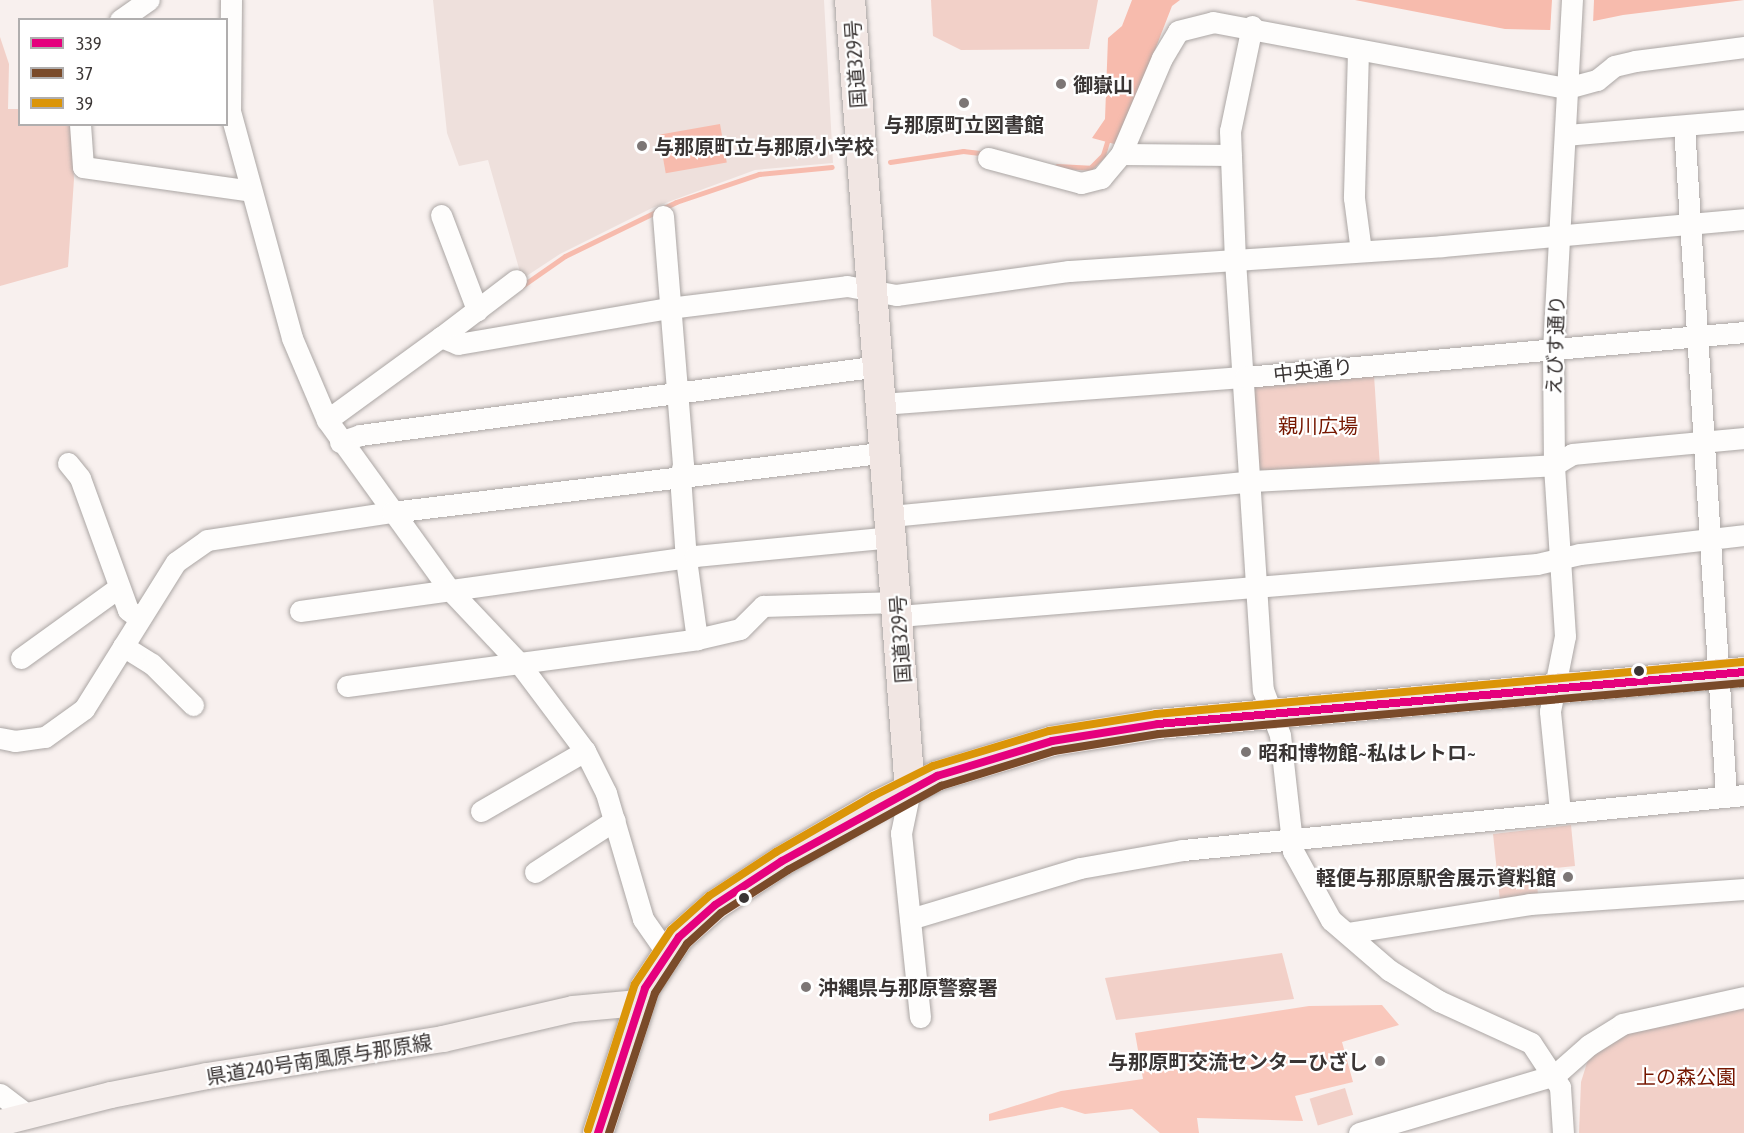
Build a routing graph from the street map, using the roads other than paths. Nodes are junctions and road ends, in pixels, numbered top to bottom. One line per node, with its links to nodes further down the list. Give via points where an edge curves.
1 (148, 0): 5 (street)
2 (231, 0): 17 (street, via 230,111)
3 (850, 0): 26 (highway, 国道329号)
4 (1572, 0): 9 (street, えびす通り)
5 (123, 18)
6 (1252, 26): 8 (street); 14 (street, via 1213,22 1178,31 1162,58); 15 (street, via 1230,131)
7 (1744, 47): 9 (street, via 1635,61 1614,66 1597,80)
8 (1358, 51): 9 (street); 23 (street, via 1354,198)
9 (1568, 78): 13 (street, えびす通り)
10 (1744, 120): 12 (street)
11 (80, 126): 17 (street, via 83,167)
12 (1684, 126): 13 (street); 21 (street)
13 (1566, 135): 22 (street, えびす通り)
14 (1121, 154): 15 (street); 16 (street, via 1101,178 1081,183)
15 (1231, 154): 24 (street)
16 (988, 158)
17 (251, 191): 37 (street, via 292,338)
18 (441, 215): 28 (street)
19 (663, 216): 27 (street)
20 (1744, 219): 21 (street)
21 (1691, 225): 22 (street); 30 (street)
22 (1560, 236): 23 (street); 32 (street, えびす通り)
23 (1360, 251): 24 (street)
24 (1236, 260): 26 (street, via 1069,271 896,295); 34 (street)
25 (516, 280): 28 (street)
26 (872, 291): 27 (street, via 847,286); 33 (highway, 国道329号)
27 (669, 308): 31 (street, via 458,344); 35 (street)
28 (477, 310): 31 (street)
29 (1744, 332): 30 (street, 中央通り)
30 (1698, 336): 32 (street, 中央通り); 40 (street)
31 (441, 338): 37 (street)
32 (1553, 350): 34 (street, 中央通り); 43 (street, えびす通り)
33 (879, 366): 35 (street); 36 (highway, 国道329号)
34 (1245, 377): 36 (street, 中央通り); 45 (street)
35 (675, 391): 39 (street, via 360,435); 44 (street, via 683,465)
36 (882, 404): 41 (highway, 国道329号)
37 (327, 420): 39 (street)
38 (1744, 438): 40 (street)
39 (340, 442): 46 (street)
40 (1707, 442): 43 (street, via 1572,454); 49 (street)
41 (885, 452): 44 (street); 47 (highway, 国道329号)
42 (68, 463): 53 (street, via 80,478 108,548)
43 (1554, 465): 45 (street); 51 (street, えびす通り)
44 (680, 476): 46 (street); 50 (street)
45 (1252, 481): 47 (street); 52 (street)
46 (392, 512): 54 (street); 57 (street, via 221,535 191,548 176,562)
47 (891, 527): 50 (street); 55 (highway, 国道329号)
48 (1744, 536): 49 (street)
49 (1713, 538): 51 (street, via 1580,554); 62 (street)
50 (686, 559): 54 (street); 58 (street)
51 (1559, 561): 52 (street); 64 (street, えびす通り, via 1565,636)
52 (1256, 586): 55 (street); 66 (street, via 1263,690)
53 (118, 588): 57 (street, via 128,610); 60 (street)
54 (449, 589): 56 (street); 61 (street)
55 (898, 609): 58 (street, via 763,606 740,629); 69 (highway, 国道329号)
56 (300, 610)
57 (139, 618): 59 (street)
58 (697, 639): 61 (street)
59 (123, 646): 65 (street, via 152,664); 67 (street, via 96,693 72,720 45,737 15,741)
60 (21, 658)
61 (519, 663): 63 (street); 68 (street)
62 (1732, 673): 64 (highway); 70 (street, via 1717,695)
63 (347, 686)
64 (1554, 689): 66 (highway); 72 (street, えびす通り, via 1550,711)
65 (193, 705)
66 (1270, 713): 69 (highway, via 1158,724 1052,741 964,766); 74 (street, via 1280,735)
67 (0, 738)
68 (585, 751): 71 (street); 73 (street)
69 (910, 790): 77 (street, via 901,833); 79 (highway, via 858,816 715,905)
70 (1735, 795): 72 (street)
71 (481, 811)
72 (1560, 812): 74 (street)
73 (615, 820): 75 (street); 79 (street, via 643,919)
74 (1291, 838): 77 (street, via 1109,862); 78 (street, via 1293,851 1318,898 1331,920)
75 (535, 872)
76 (1744, 889): 78 (street, via 1530,904)
77 (910, 919): 82 (street)
78 (1347, 933): 83 (street, via 1389,970 1439,1000 1531,1043)
79 (666, 952): 81 (highway)
80 (1744, 997): 83 (street, via 1622,1024 1589,1045)
81 (639, 1003): 85 (main road, 県道240号南風原与那原線, via 573,1009 442,1039 207,1076); 87 (highway)
82 (920, 1017)
83 (1555, 1075): 88 (street); 89 (street)
84 (0, 1094): 85 (street)
85 (28, 1115): 86 (main road, 県道240号南風原与那原線)
86 (0, 1123)
87 (598, 1133)
88 (1359, 1133)
89 (1563, 1133)

